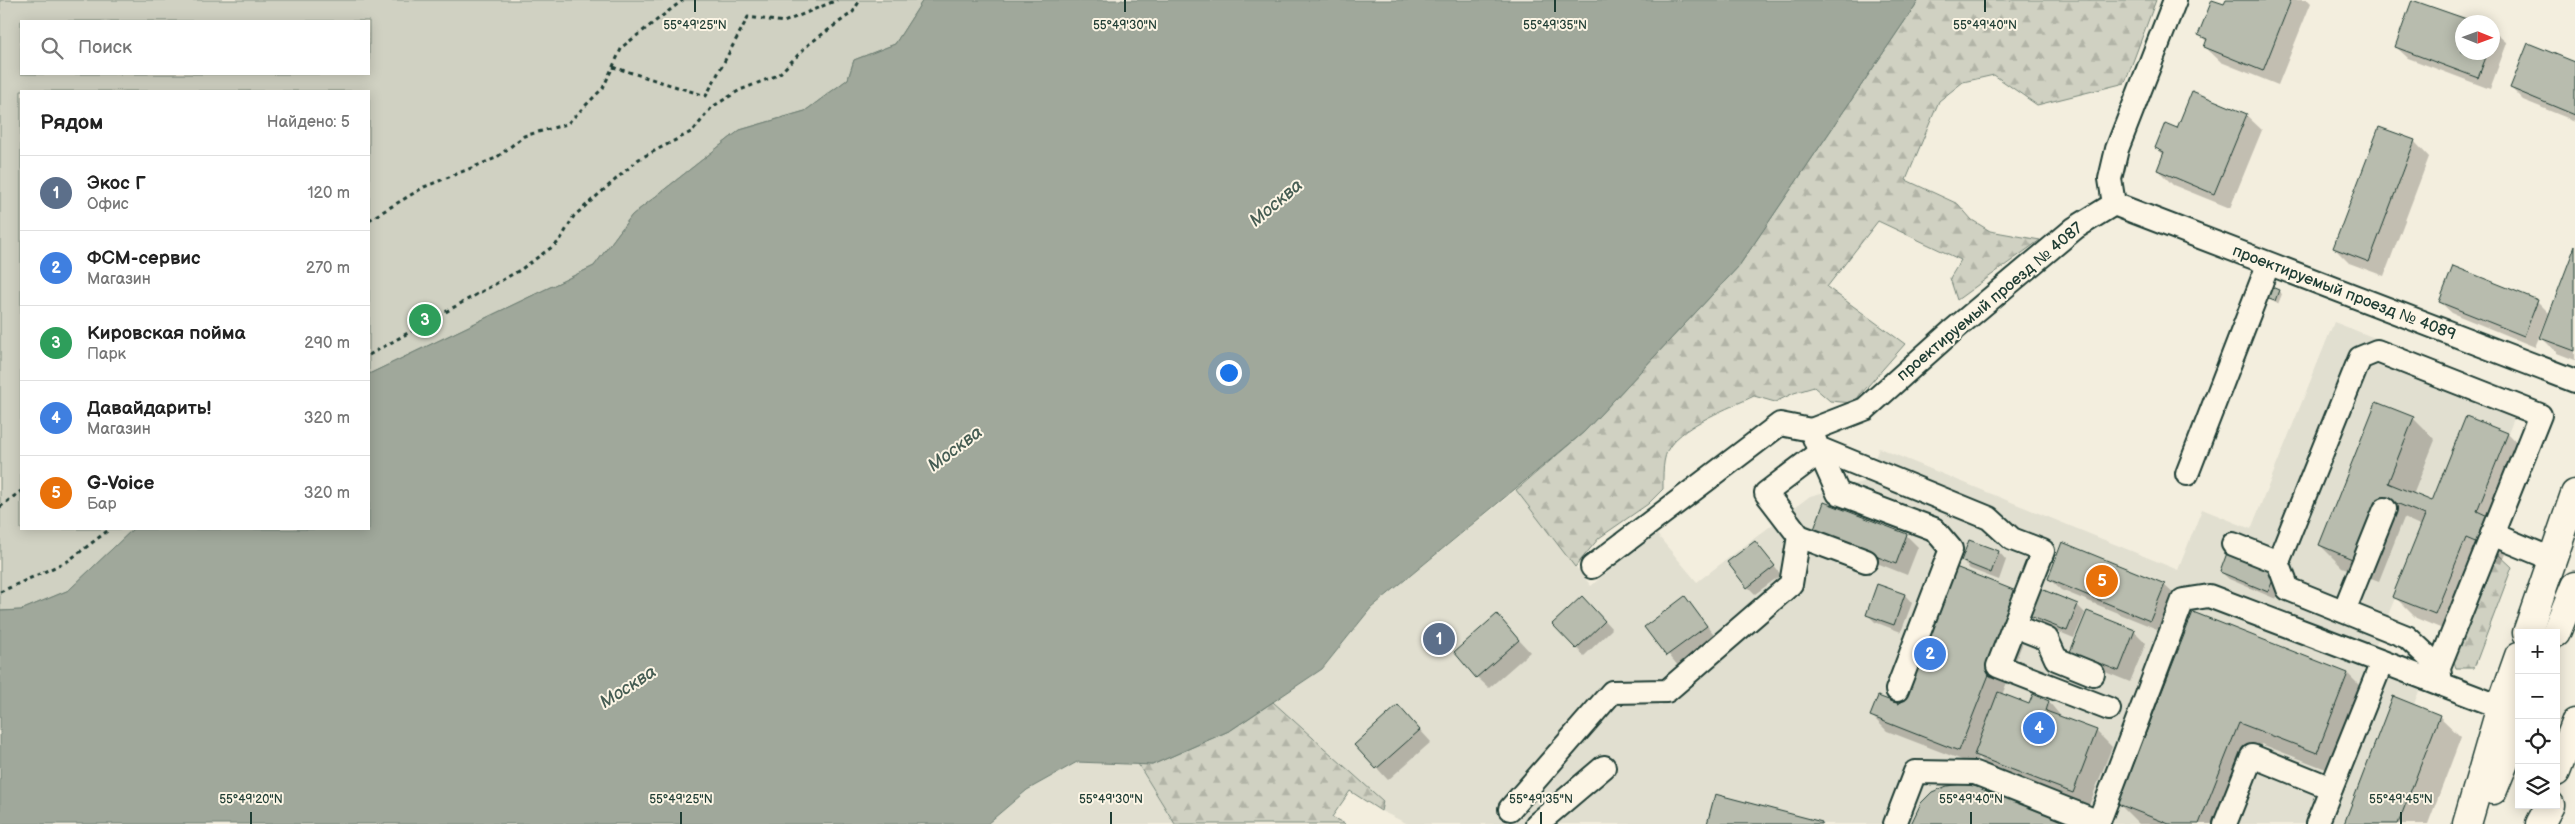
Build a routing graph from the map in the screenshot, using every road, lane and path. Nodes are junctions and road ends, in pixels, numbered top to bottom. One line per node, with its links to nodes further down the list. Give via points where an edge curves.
1 (682, 0): 5 (path, via 622,47)
2 (837, 0): 5 (path, via 784,22 748,17 706,96)
3 (860, 0): 9 (path, via 853,12 809,44 778,75 740,90 712,107 693,131 639,159 574,216 559,242 520,270)
4 (2175, 0): 6 (street, via 2117,149 2110,179)
5 (612, 68): 7 (path, via 603,88 567,124 524,136 496,158 424,187)
6 (2114, 204): 8 (street, проектируемый проезд № 4089); 11 (street, проектируемый проезд № 4087, via 2075,228 1865,409)
7 (370, 219)
8 (2268, 265): 10 (street, проектируемый проезд № 4089); 12 (street)
9 (370, 354)
10 (2575, 381)
11 (1816, 443): 19 (street, проектируемый проезд № 4087, via 1766,493); 24 (street, via 1780,424); 28 (street, via 1989,518 2012,539 2043,551); 35 (street, via 1838,493 1934,529 1952,549)
12 (2187, 474)
13 (20, 492): 15 (path)
14 (2575, 494): 21 (main road)
15 (0, 507)
16 (2385, 509): 27 (street)
17 (109, 530): 26 (path, via 68,561)
18 (2492, 534): 21 (street); 23 (street, via 2540,415 2377,351 2360,358); 34 (street)
19 (1799, 536): 22 (street); 44 (street, via 1790,584 1667,691 1612,692)
20 (2233, 544): 23 (street)
21 (2552, 559): 29 (main road)
22 (1866, 560)
23 (2278, 562): 27 (street, via 2288,589)
24 (1592, 567)
25 (2575, 586): 30 (main road)
26 (0, 592)
27 (2344, 611): 34 (street, via 2407,637)
28 (2014, 626): 32 (street, via 2047,639 2056,660); 36 (street, via 1998,666)
29 (2528, 629)
30 (2558, 629)
31 (2382, 662): 34 (street); 43 (street); 47 (street, via 2208,596 2183,600)
32 (2093, 674)
33 (2516, 674): 37 (main road)
34 (2440, 675): 37 (street)
35 (1897, 690)
36 (2109, 709)
37 (2510, 717): 52 (main road); 53 (main road)
38 (2575, 723): 40 (main road)
39 (2575, 755): 42 (main road)
40 (2559, 764)
41 (1604, 767): 48 (street)
42 (2560, 784)
43 (2332, 788): 50 (street, via 2252,756); 51 (street)
44 (1510, 809)
45 (2543, 809): 54 (main road)
46 (2547, 809): 54 (main road)
47 (2099, 823): 49 (street, via 1974,773 1915,772)
48 (1537, 824)
49 (1894, 824)
50 (2225, 824)
51 (2317, 824)
52 (2467, 824)
53 (2479, 824)
54 (2538, 824)

